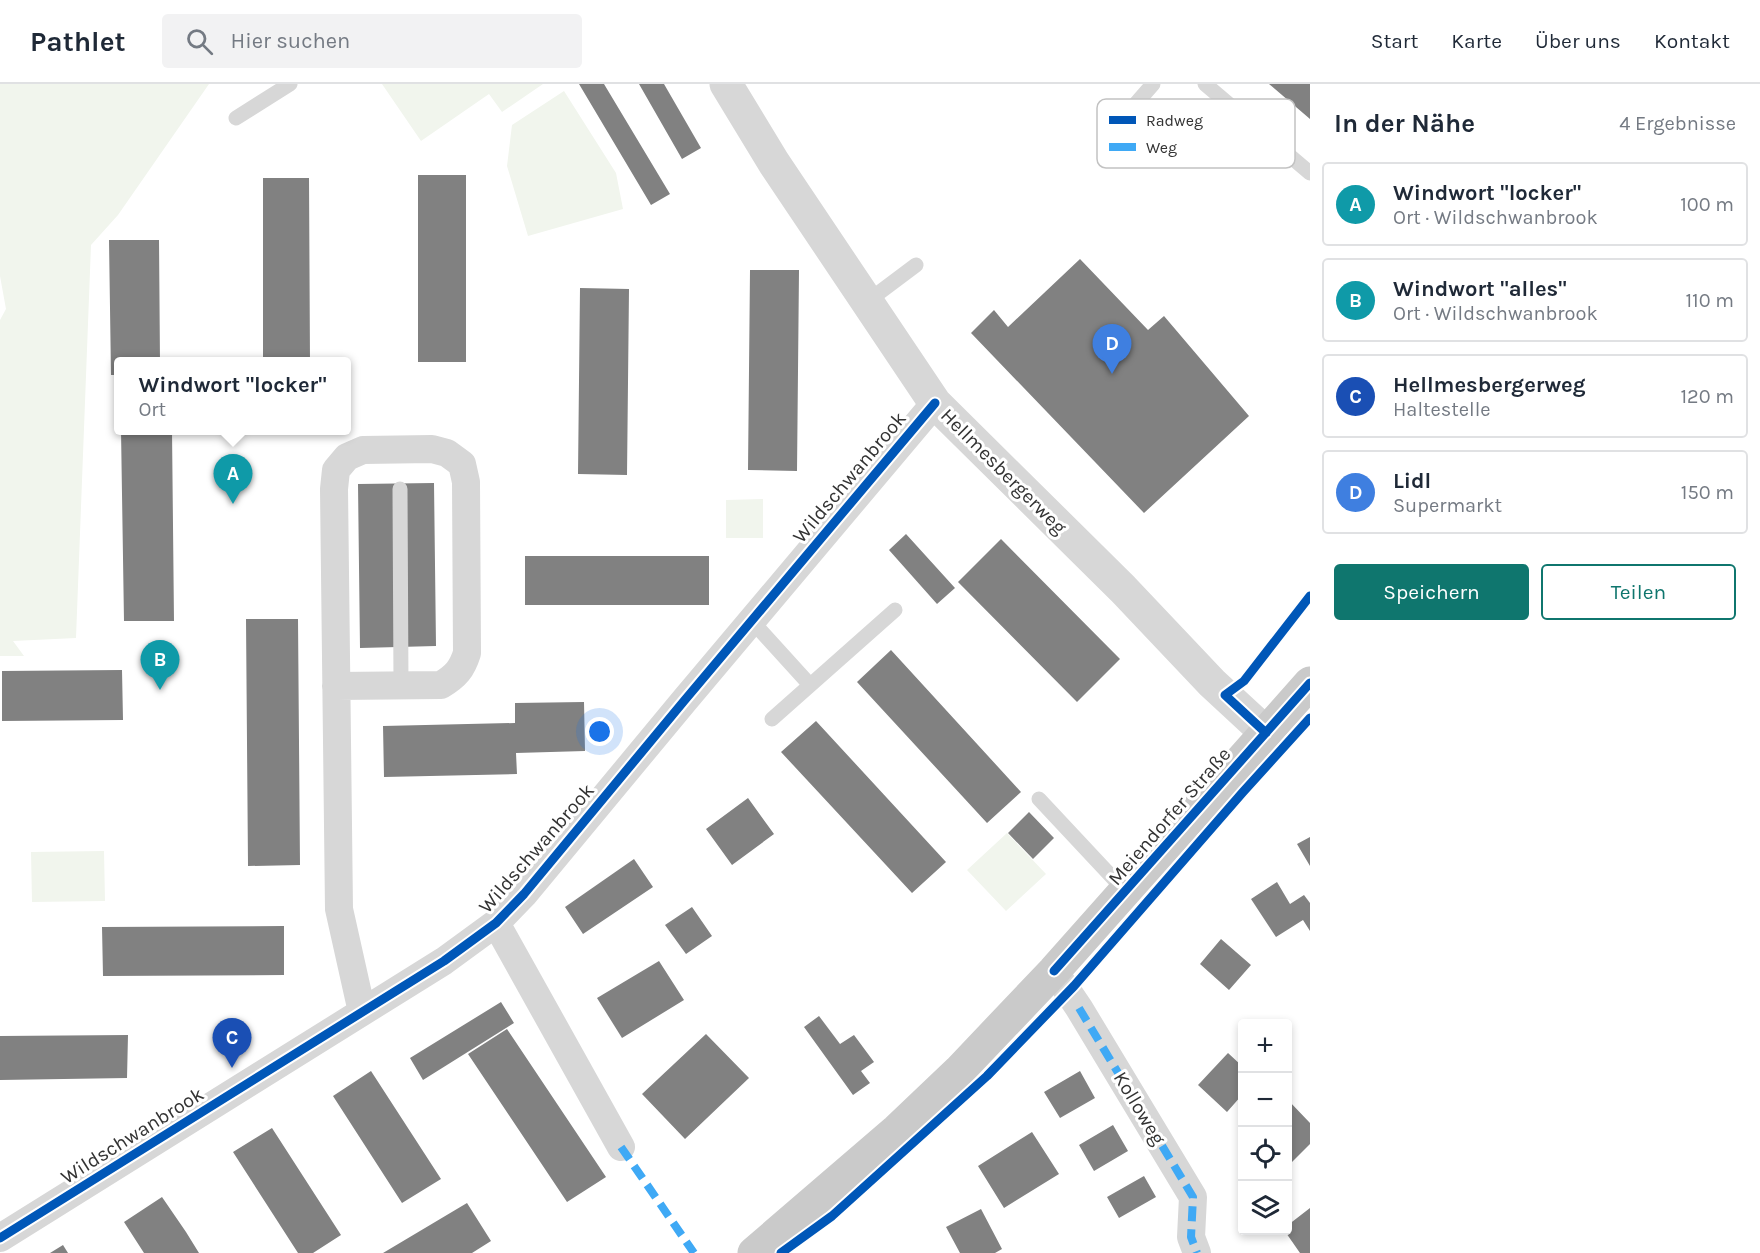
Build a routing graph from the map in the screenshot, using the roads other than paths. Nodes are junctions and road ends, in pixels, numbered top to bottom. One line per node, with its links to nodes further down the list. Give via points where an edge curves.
1 (291, 84): 7 (lane)
2 (726, 84): 11 (street, Hellmesbergerweg, via 774,163)
3 (1153, 84): 5 (lane)
4 (1205, 84): 6 (lane)
5 (1140, 99)
6 (1222, 99)
7 (236, 118)
8 (1295, 161): 9 (lane)
9 (1310, 174)
10 (916, 266): 11 (lane)
11 (868, 301): 12 (street, Hellmesbergerweg)
12 (935, 403): 15 (street, Wildschwanbrook); 21 (street, Hellmesbergerweg)
13 (399, 489): 17 (lane)
14 (895, 610): 18 (lane)
15 (751, 620): 18 (lane); 24 (street, Wildschwanbrook)
16 (1310, 683): 21 (main road, Meiendorfer Straße)
17 (401, 685): 19 (street); 19 (street, via 441,685 463,667 467,653 466,482 462,464 447,453 432,449 363,450 347,457 336,471)
18 (810, 685): 20 (lane)
19 (336, 686): 26 (street, via 339,909)
20 (772, 718)
21 (1266, 733): 23 (main road, Meiendorfer Straße)
22 (1039, 799): 23 (lane)
23 (1126, 892): 25 (main road, Meiendorfer Straße)
24 (496, 923): 26 (street, Wildschwanbrook); 27 (street, Wildschwanbrook)
25 (1054, 971): 29 (main road, Meiendorfer Straße, via 897,1130); 30 (street, Kolloweg, via 1193,1197 1191,1237)
26 (362, 1012): 28 (street, Wildschwanbrook)
27 (621, 1147)
28 (0, 1238)
29 (754, 1253)
30 (1197, 1253)

